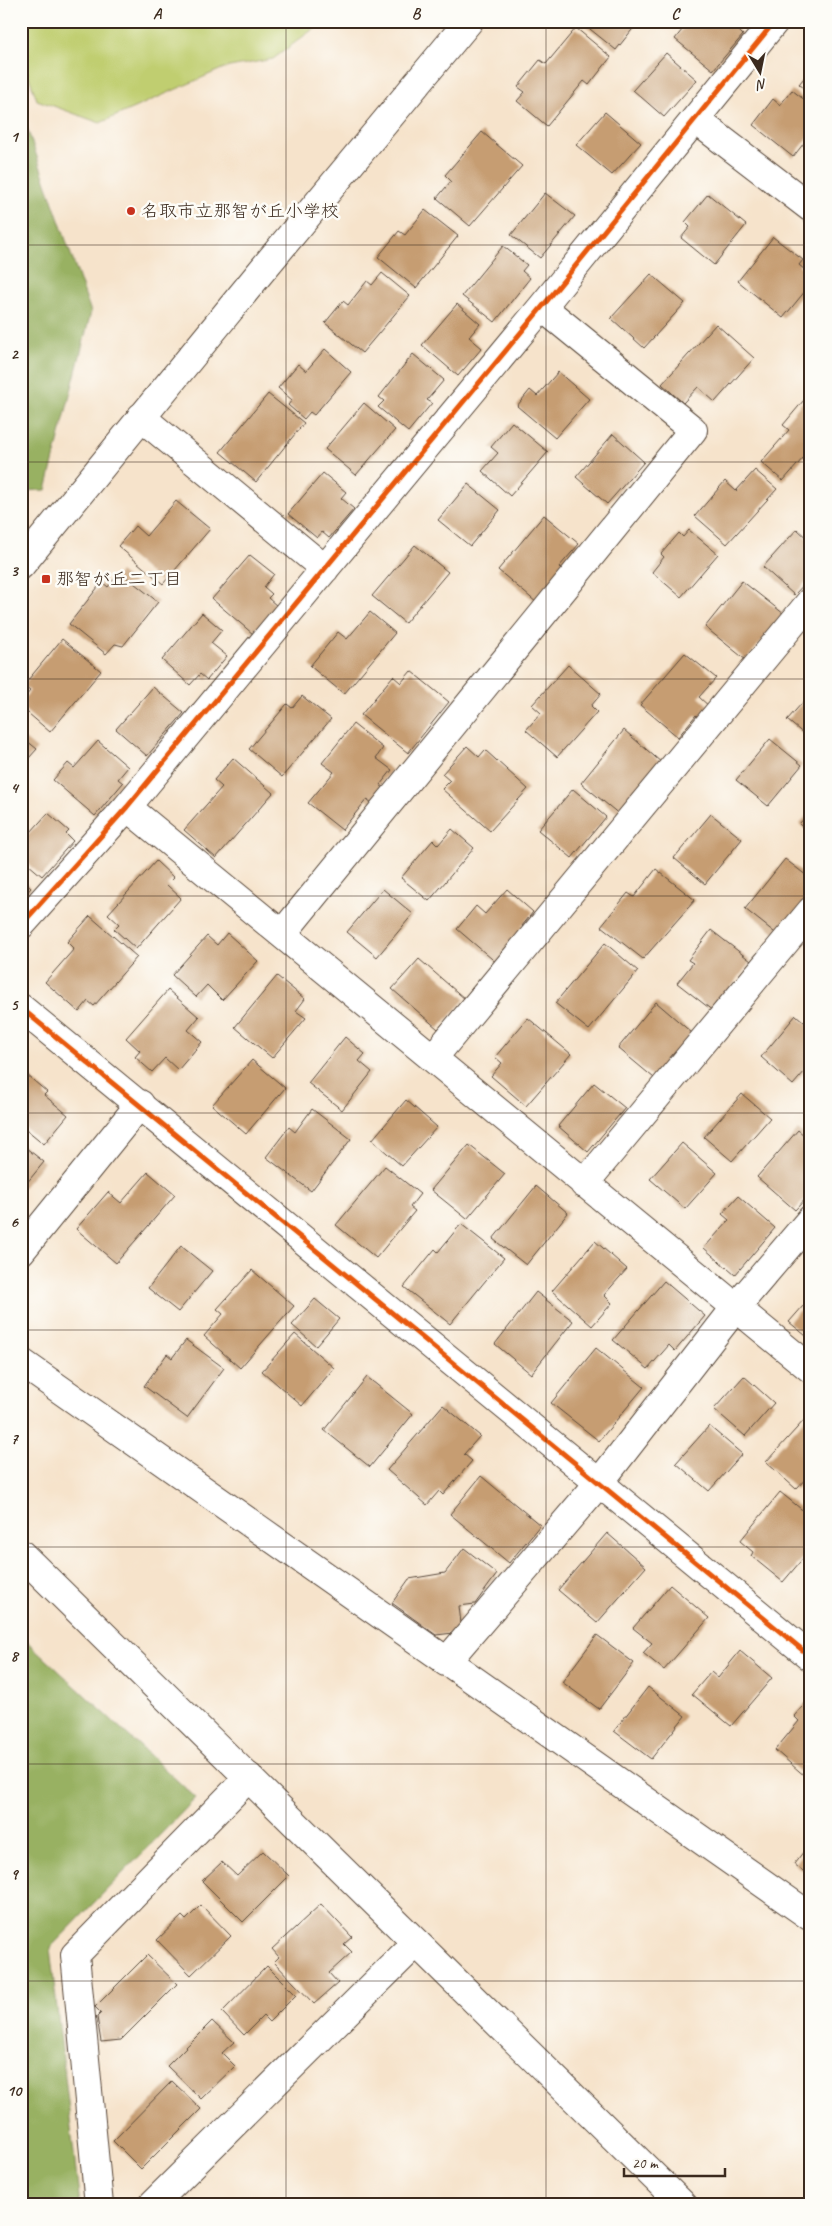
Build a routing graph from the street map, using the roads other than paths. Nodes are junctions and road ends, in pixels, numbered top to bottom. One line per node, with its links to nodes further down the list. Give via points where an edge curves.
1 (469, 21): 6 (street)
2 (775, 21): 3 (street)
3 (696, 120): 4 (street); 5 (street)
4 (811, 208)
5 (542, 307): 8 (street); 13 (street, via 693,430)
6 (141, 417): 7 (street); 8 (street)
7 (21, 566)
8 (325, 570): 10 (street)
9 (811, 601): 15 (street)
10 (127, 807): 12 (street); 13 (street)
11 (811, 911): 17 (street)
12 (21, 925)
13 (282, 934): 15 (street)
14 (21, 1008): 16 (street)
15 (433, 1058): 17 (street)
16 (140, 1104): 19 (street); 23 (street)
17 (584, 1184): 20 (street)
18 (811, 1219): 20 (street)
19 (21, 1251)
20 (736, 1307): 22 (street); 23 (street)
21 (21, 1362): 26 (street)
22 (811, 1369)
23 (599, 1483): 25 (street); 26 (street)
24 (21, 1554): 27 (street)
25 (811, 1657)
26 (446, 1662): 28 (street)
27 (249, 1777): 29 (street); 30 (street, via 75,1955)
28 (811, 1917)
29 (416, 1943): 31 (street); 32 (street)
30 (99, 2205)
31 (152, 2205)
32 (683, 2205)

